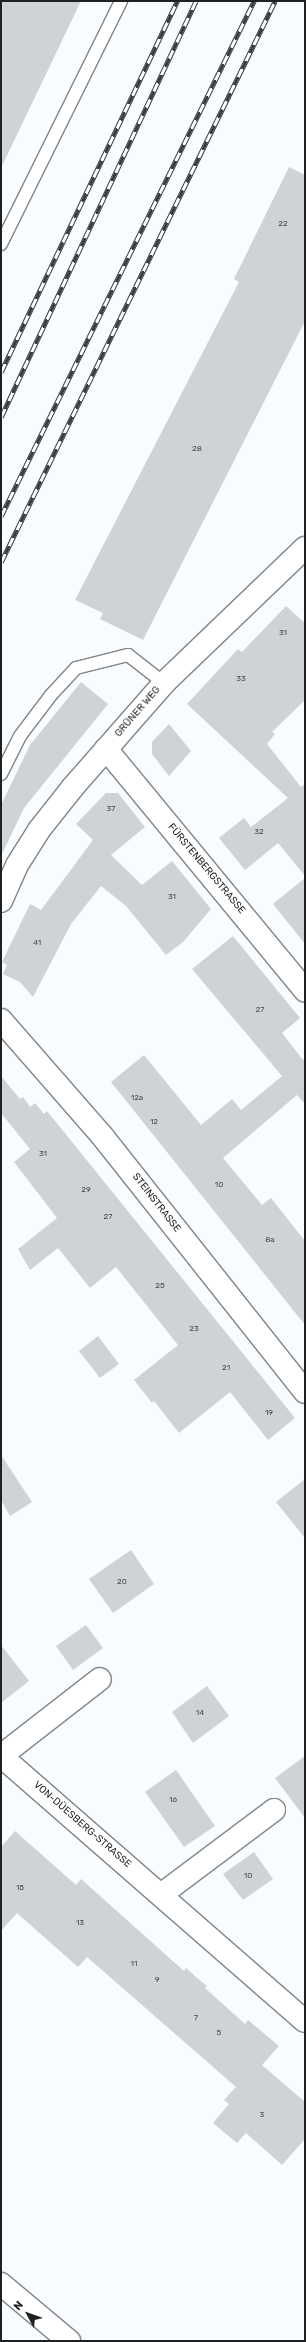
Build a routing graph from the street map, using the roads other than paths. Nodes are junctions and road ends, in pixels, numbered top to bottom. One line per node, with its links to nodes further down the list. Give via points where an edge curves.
1 (121, 1): 2 (lane)
2 (1, 244)
3 (305, 548): 4 (street, GRÜNER WEG)
4 (164, 683): 5 (street, GRÜNER WEG); 6 (lane, via 128,655 76,668 51,695 20,736)
5 (106, 749): 7 (street, GRÜNER WEG, via 40,830 17,866); 8 (street, FÜRSTENBERGSTRASSE)
6 (1, 774)
7 (1, 901)
8 (305, 990)
9 (1, 1020): 10 (street, STEINSTRASSE, via 103,1137)
10 (305, 1392)
11 (100, 1679): 12 (street, VON-DÜESBERG-STRASSE)
12 (1, 1756): 14 (street, VON-DÜESBERG-STRASSE)
13 (274, 1810): 14 (street)
14 (162, 1894): 15 (street, VON-DÜESBERG-STRASSE)
15 (305, 2021)
16 (1, 2284): 17 (street)
17 (69, 2341)

